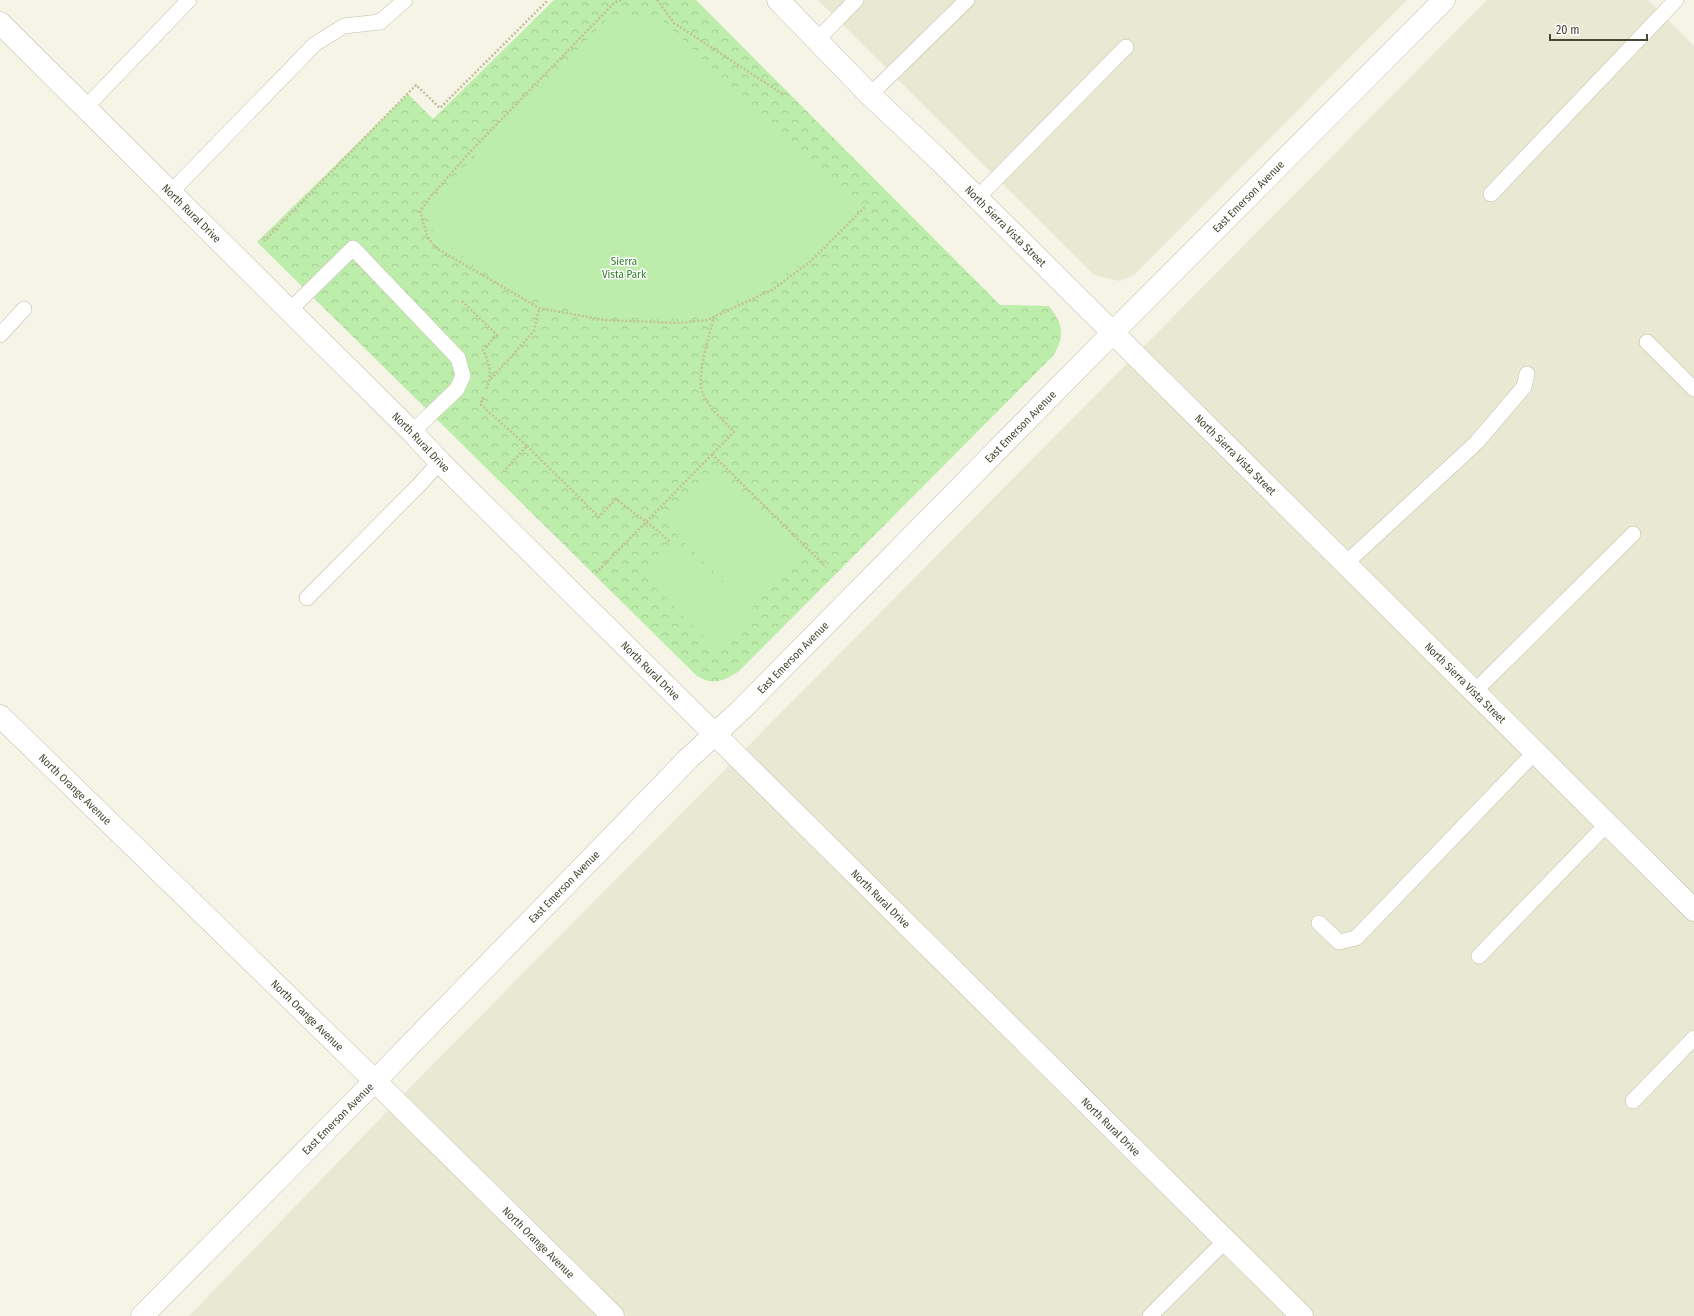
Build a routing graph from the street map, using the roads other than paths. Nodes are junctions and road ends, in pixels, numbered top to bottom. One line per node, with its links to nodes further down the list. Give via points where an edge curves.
1 (189, 0): 12 (lane)
2 (405, 0): 13 (lane, via 380,22 344,26 315,44)
3 (778, 0): 9 (street, North Sierra Vista Street)
4 (856, 0): 9 (lane)
5 (967, 0): 11 (lane)
6 (1444, 0): 18 (street, East Emerson Avenue)
7 (1676, 0): 14 (lane)
8 (0, 23): 12 (street, North Rural Drive)
9 (817, 40): 11 (street, North Sierra Vista Street)
10 (1126, 47): 15 (lane)
11 (870, 95): 15 (street, North Sierra Vista Street)
12 (85, 108): 13 (street, North Rural Drive)
13 (170, 193): 17 (street, North Rural Drive)
14 (1491, 194)
15 (977, 198): 18 (street, North Sierra Vista Street)
16 (24, 309): 19 (lane)
17 (290, 310): 23 (street, North Rural Drive); 23 (lane, via 353,248 458,358 463,376 457,389)
18 (1113, 333): 26 (street, North Sierra Vista Street); 30 (street, East Emerson Avenue)
19 (0, 335)
20 (1647, 342): 22 (lane)
21 (1527, 374): 26 (lane, via 1524,386 1476,443)
22 (1694, 389)
23 (412, 432): 24 (street, North Rural Drive)
24 (440, 462): 27 (lane); 30 (street, North Rural Drive)
25 (1633, 534): 28 (lane)
26 (1345, 564): 28 (street, North Sierra Vista Street)
27 (307, 598)
28 (1475, 691): 31 (street, North Sierra Vista Street)
29 (0, 716): 37 (street, North Orange Avenue)
30 (716, 735): 37 (street, East Emerson Avenue, via 688,760); 39 (street, North Rural Drive)
31 (1535, 752): 32 (street, North Sierra Vista Street); 34 (lane, via 1356,938 1339,942)
32 (1607, 824): 33 (street, North Sierra Vista Street); 35 (lane)
33 (1694, 910)
34 (1320, 923)
35 (1479, 956)
36 (1694, 1038): 38 (lane)
37 (375, 1081): 40 (street, East Emerson Avenue); 41 (street, North Orange Avenue)
38 (1633, 1101)
39 (1226, 1240): 42 (lane); 43 (street, North Rural Drive)
40 (142, 1316)
41 (612, 1316)
42 (1150, 1316)
43 (1302, 1316)

